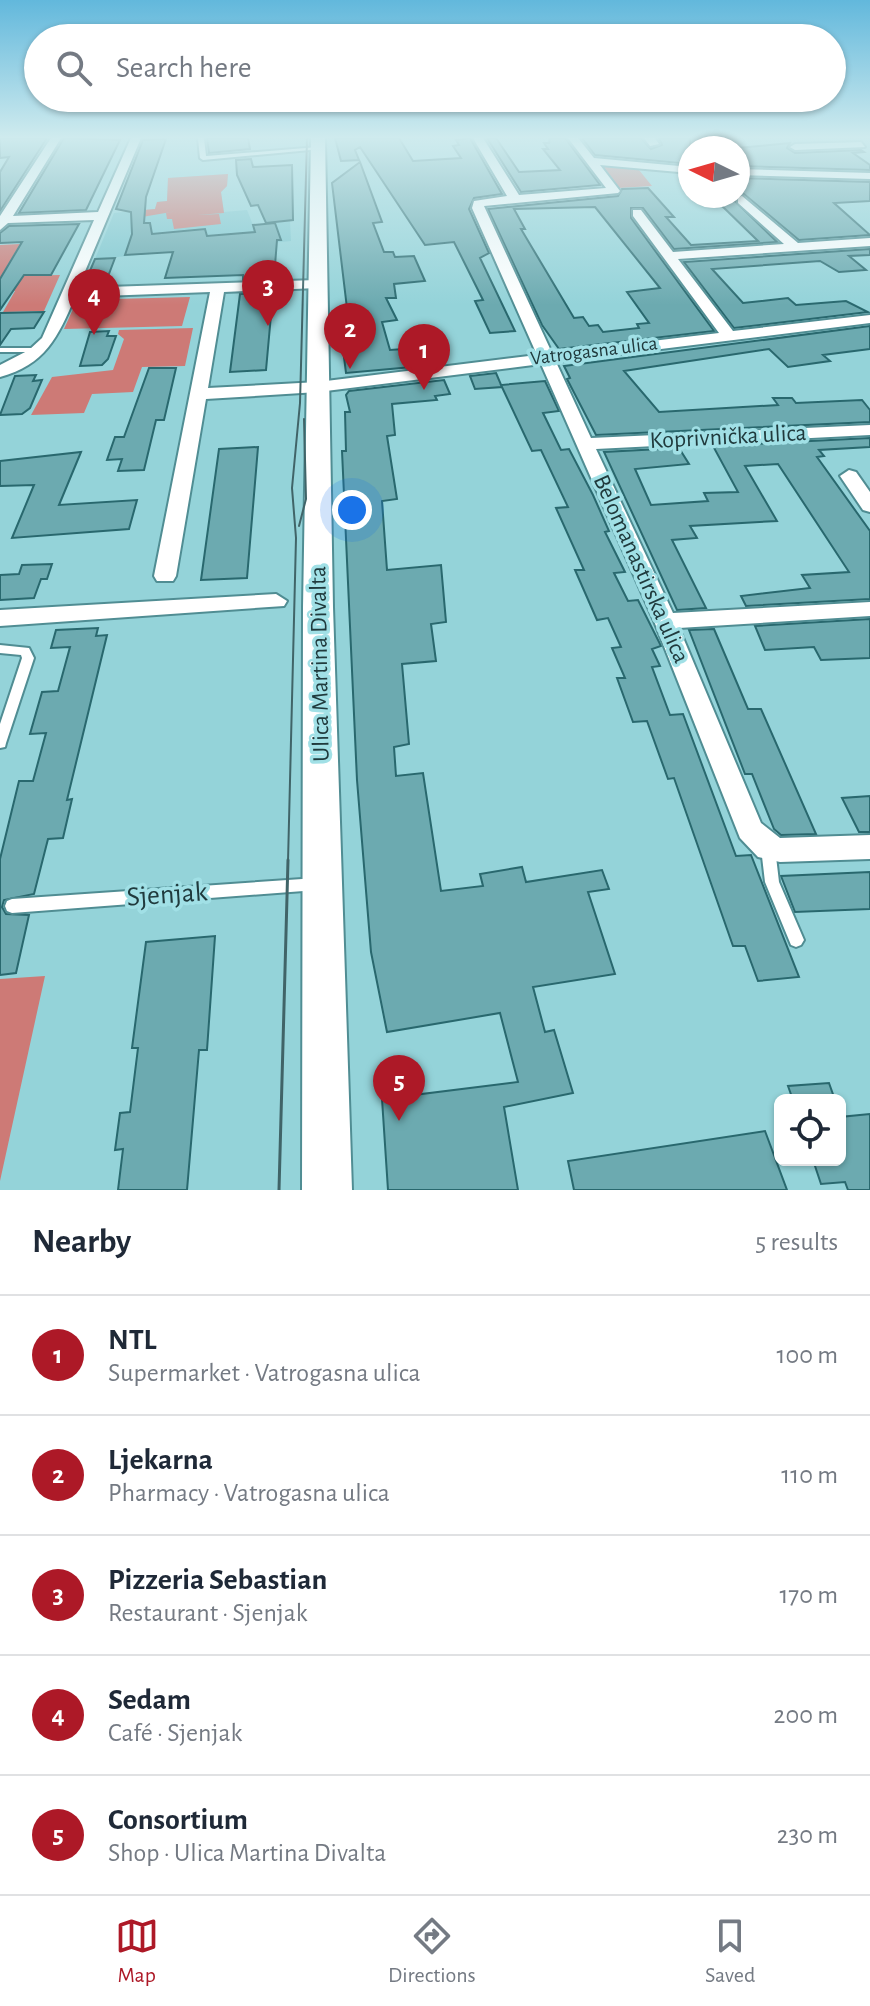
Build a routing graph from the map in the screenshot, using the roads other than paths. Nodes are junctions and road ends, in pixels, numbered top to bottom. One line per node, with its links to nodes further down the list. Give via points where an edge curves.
1 (20, 194): 10 (street)
2 (113, 194): 9 (street)
3 (318, 194): 14 (street, Ulica Martina Divalta)
4 (512, 194): 6 (street)
5 (583, 194): 6 (street)
6 (515, 199): 21 (street, Belomanastirska ulica, via 483,202 478,208)
7 (750, 207): 12 (street)
8 (637, 213): 13 (street)
9 (103, 216): 10 (street); 16 (street)
10 (1, 222)
11 (870, 242): 12 (street)
12 (795, 247): 13 (street)
13 (669, 256): 18 (street)
14 (317, 284): 15 (street); 23 (street, Ulica Martina Divalta)
15 (218, 288): 16 (street); 24 (street)
16 (70, 293): 20 (street)
17 (870, 319): 18 (street, Vatrogasna ulica)
18 (728, 335): 21 (street, Vatrogasna ulica)
19 (0, 350): 20 (lane)
20 (40, 350): 22 (street)
21 (546, 357): 23 (street, Vatrogasna ulica); 26 (street, Belomanastirska ulica)
22 (0, 372)
23 (318, 387): 24 (street); 38 (street, Ulica Martina Divalta)
24 (200, 394): 29 (street)
25 (870, 430): 26 (street, Koprivnička ulica)
26 (586, 444): 33 (street, Belomanastirska ulica)
27 (849, 476): 28 (street)
28 (870, 506)
29 (165, 576)
30 (276, 601): 32 (street)
31 (870, 609): 33 (street)
32 (0, 618)
33 (665, 621): 37 (street, Belomanastirska ulica, via 750,830)
34 (0, 649): 35 (lane, via 25,651 28,658)
35 (0, 743)
36 (870, 847): 37 (street)
37 (768, 848): 40 (lane, Belomanastirska ulica, via 772,882)
38 (322, 884): 39 (lane, Sjenjak); 41 (street, Ulica Martina Divalta)
39 (12, 906)
40 (796, 940)
41 (327, 1190)

